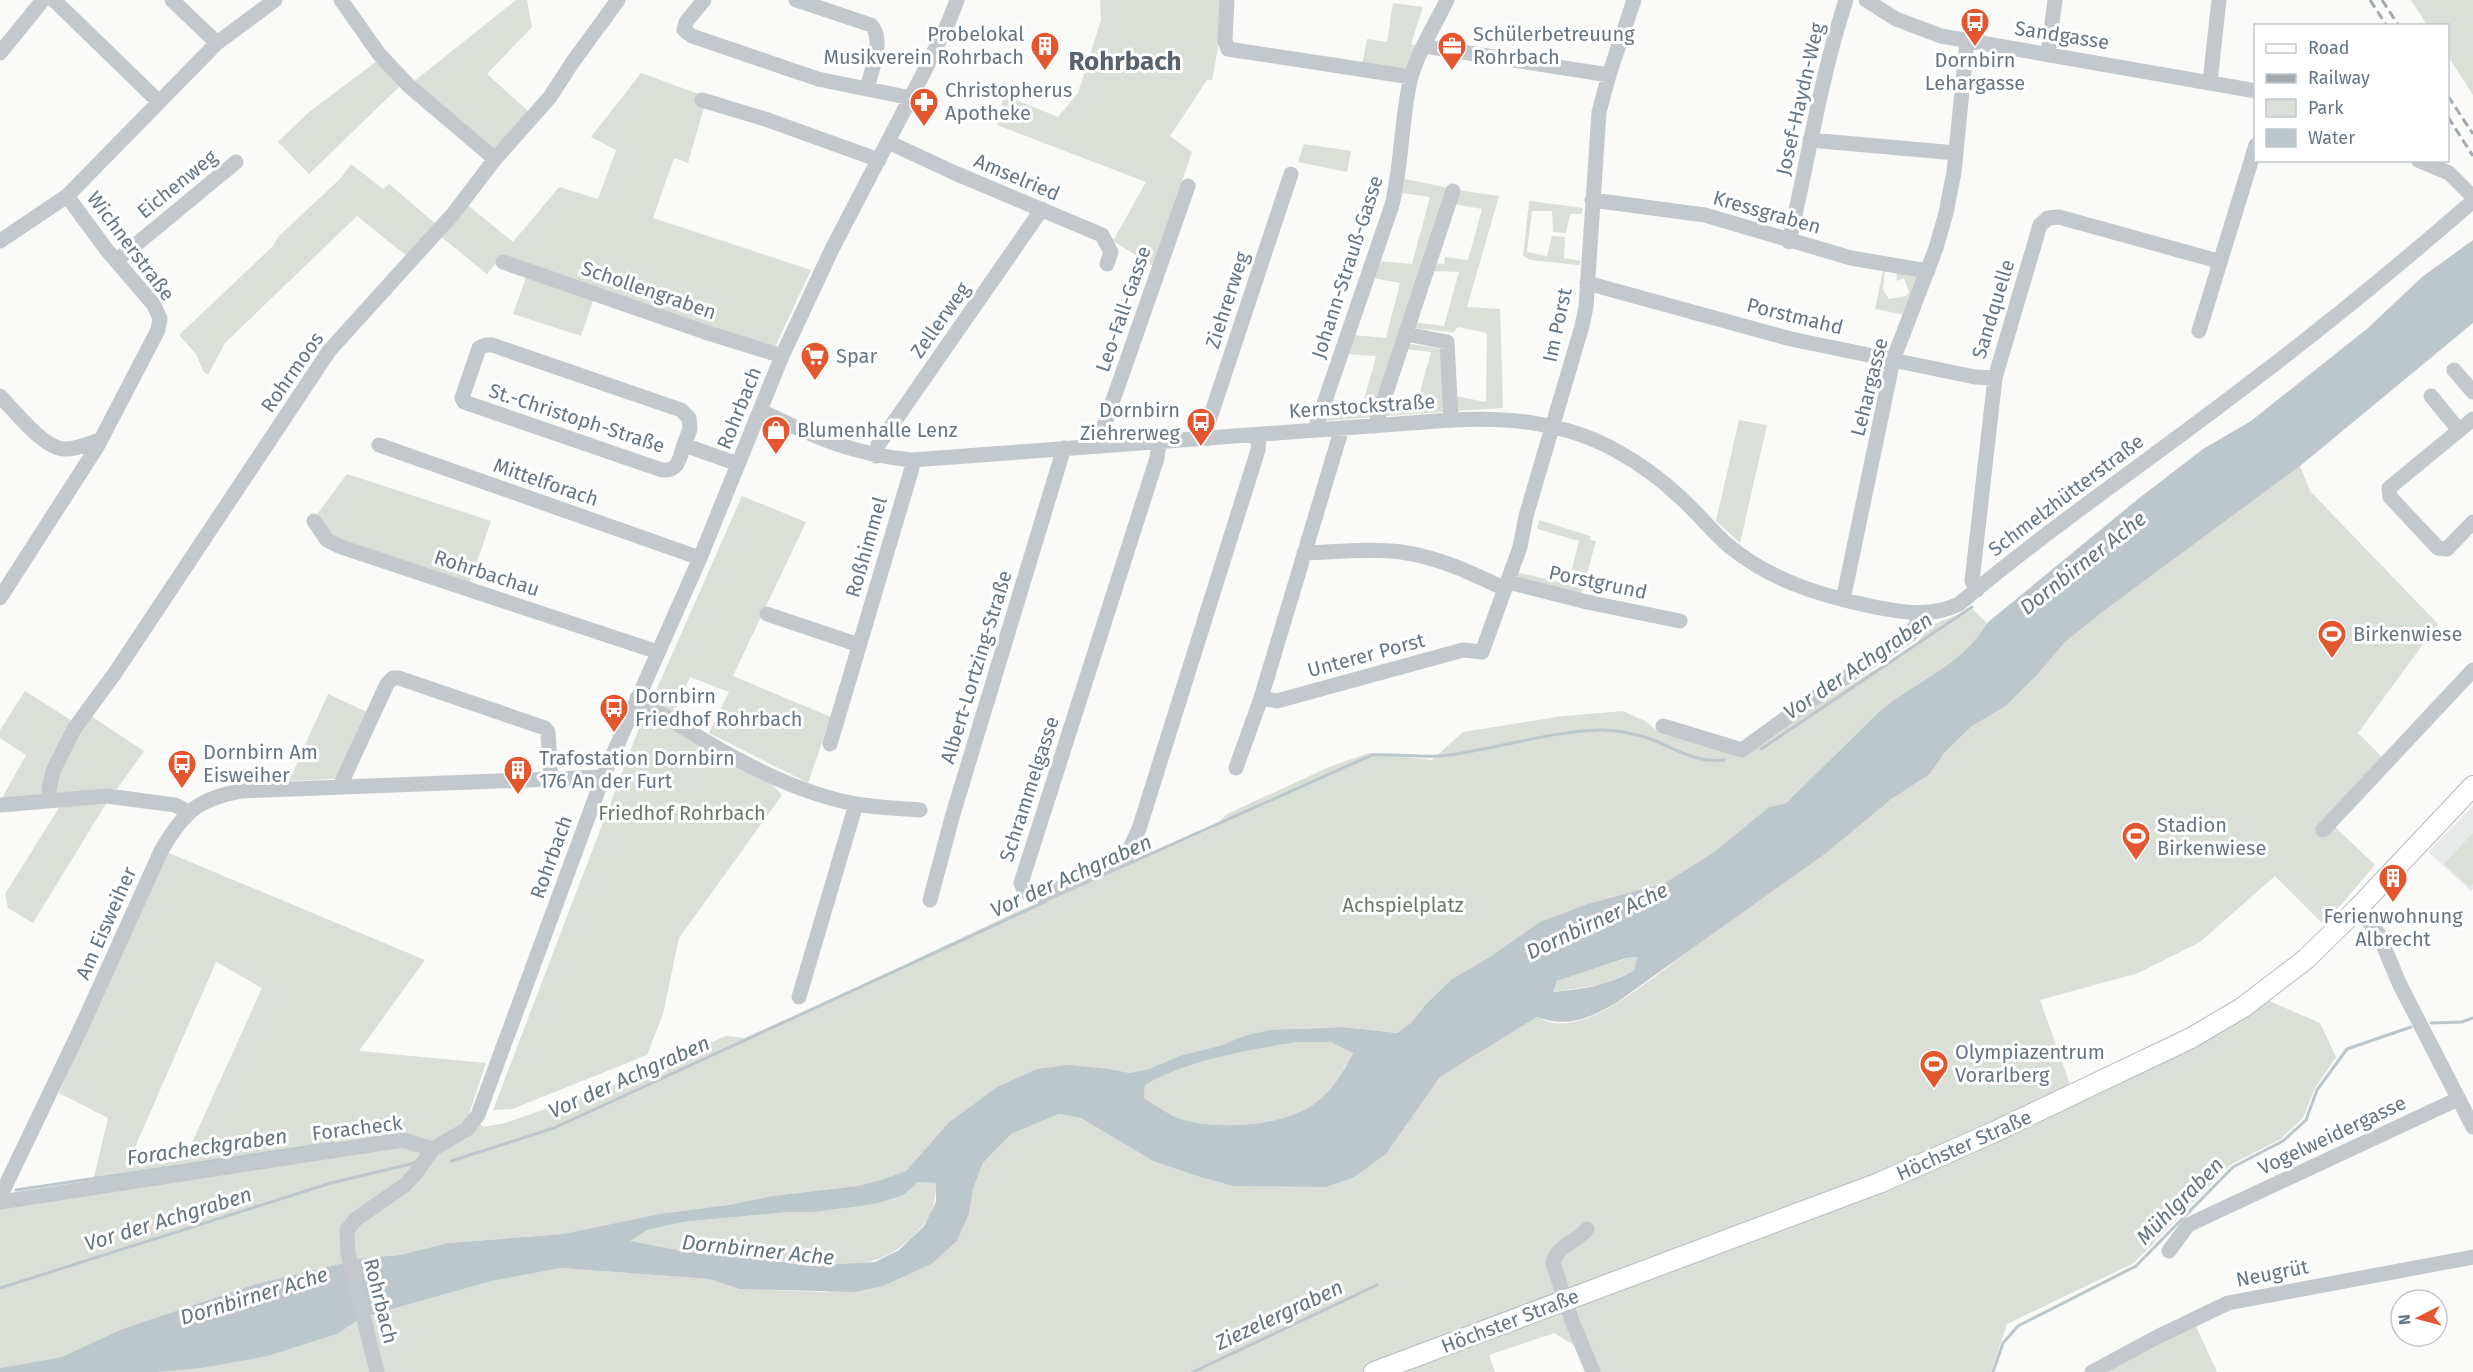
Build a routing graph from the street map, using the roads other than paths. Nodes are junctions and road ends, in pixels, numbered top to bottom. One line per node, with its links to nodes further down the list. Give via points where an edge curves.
1 (43, 0): 20 (street)
2 (54, 0): 29 (street)
3 (171, 0): 18 (street)
4 (275, 0): 18 (street, Wichnerstraße)
5 (340, 0): 34 (street, via 409,87)
6 (618, 0): 34 (street, Rohrmoos, via 550,97)
7 (704, 0): 25 (street, via 686,22 684,30 692,36 791,71)
8 (796, 0): 25 (street, via 871,25 876,31 878,39)
9 (957, 0): 27 (street, Rohrbach)
10 (1227, 0): 23 (street, via 1228,49)
11 (1447, 0): 19 (street, Johann-Strauß-Gasse)
12 (1634, 0): 22 (street, Im Porst)
13 (1846, 0): 30 (street, Josef-Haydn-Weg, via 1833,37)
14 (2055, 0): 21 (street)
15 (2219, 0): 24 (street)
16 (1868, 1): 17 (street, Sandgasse, via 1896,19)
17 (1967, 41): 21 (street, Sandgasse); 33 (street, Lehargasse)
18 (217, 43): 29 (street, Wichnerstraße)
19 (1424, 46): 22 (street); 23 (street, Johann-Strauß-Gasse)
20 (0, 53)
21 (2048, 54): 24 (street, Sandgasse)
22 (1609, 75): 43 (street, Im Porst, via 1599,112)
23 (1411, 78): 69 (street, Johann-Strauß-Gasse, via 1392,205)
24 (2210, 82): 26 (street, Sandgasse)
25 (867, 89): 27 (street)
26 (2254, 92)
27 (910, 98): 31 (street, Rohrbach)
28 (702, 100): 35 (street)
29 (159, 102): 41 (street, Wichnerstraße)
30 (1809, 140): 33 (street); 46 (street, Josef-Haydn-Weg)
31 (888, 142): 35 (street, Rohrbach); 44 (street, Amselried)
32 (2254, 151): 48 (street)
33 (1956, 153): 51 (street, Lehargasse, via 1946,213)
34 (495, 159): 105 (street, Rohrmoos, via 453,214 329,351 74,729 53,771)
35 (879, 160): 55 (street, Rohrbach)
36 (236, 162): 47 (street, Eichenweg)
37 (2423, 162): 42 (street, via 2449,173)
38 (1291, 174): 71 (street, Ziehrerweg, via 1206,430)
39 (1188, 186): 76 (street, Leo-Fall-Gasse)
40 (1453, 191): 54 (street)
41 (67, 196): 45 (street); 47 (street, Wichnerstraße)
42 (2473, 199): 86 (street, Schmelzhütterstraße, via 2379,282)
43 (1592, 200): 46 (street, Kressgraben, via 1705,215); 52 (street, Im Porst)
44 (1042, 209): 50 (street, Amselried, via 1102,236 1111,252); 78 (street, Zellerweg, via 878,445)
45 (0, 242)
46 (1790, 242): 51 (street, Kressgraben, via 1851,258)
47 (116, 261): 72 (street, Wichnerstraße, via 154,305 160,319 158,330)
48 (2218, 261): 53 (street); 58 (street, Sandquelle, via 2091,224 2048,218 2040,225)
49 (504, 262): 55 (street, Schollengraben)
50 (1107, 264)
51 (1928, 270): 56 (street, Lehargasse)
52 (1587, 283): 56 (street, Porstmahd, via 1791,339); 66 (street, Im Porst, via 1582,326)
53 (2199, 331)
54 (1406, 334): 64 (street, via 1447,342); 65 (street)
55 (782, 356): 62 (street, Rohrbach)
56 (1893, 360): 58 (street, Porstmahd); 88 (street, Lehargasse)
57 (2454, 370): 59 (street)
58 (1995, 378): 86 (street, Sandquelle, via 1972,581)
59 (2473, 392)
60 (0, 396): 72 (street, via 53,446 65,449)
61 (2431, 396): 68 (street)
62 (761, 411): 78 (street, Kernstockstraße, via 843,448); 80 (street, Rohrbach)
63 (2473, 419): 68 (street)
64 (1451, 420): 65 (street, Kernstockstraße); 66 (street, Kernstockstraße, via 1512,420)
65 (1375, 426): 67 (street, Kernstockstraße)
66 (1554, 426): 85 (street, Im Porst); 88 (street, Kernstockstraße, via 1612,449 1648,471 1746,560 1788,583)
67 (1342, 428): 69 (street, Kernstockstraße); 83 (street)
68 (2458, 429): 82 (street, via 2389,488 2390,497 2438,548 2447,549)
69 (1315, 430): 70 (street, Kernstockstraße)
70 (1258, 434): 71 (street, Kernstockstraße); 73 (street, Schrammelgasse, via 1258,450 1226,557 1125,859 1041,896 1025,892 1021,883 1157,458)
71 (1207, 439): 73 (street, Kernstockstraße)
72 (100, 440): 87 (street, Wichnerstraße)
73 (1158, 443): 76 (street, Kernstockstraße)
74 (379, 445): 84 (street, Mittelforach)
75 (684, 445): 75 (street, St.-Christoph-Straße, via 690,429 689,418 681,410 492,345 479,348 462,398 464,402 662,470 677,466); 80 (street, St.-Christoph-Straße)
76 (1097, 446): 77 (street, Kernstockstraße)
77 (1064, 448): 79 (street, Kernstockstraße); 111 (street, Albert-Lortzing-Straße)
78 (876, 456): 79 (street, Kernstockstraße)
79 (912, 460): 92 (street, Roßhimmel)
80 (738, 465): 84 (street, Rohrbach)
81 (314, 521): 93 (street, Rohrbachau, via 327,540 341,547)
82 (2473, 522)
83 (1304, 553): 85 (street, via 1379,551 1419,555); 97 (street)
84 (700, 558): 93 (street, Rohrbach)
85 (1507, 586): 91 (street, Porstgrund); 94 (street, Im Porst)
86 (1977, 590): 90 (street, Schmelzhütterstraße, via 1950,608)
87 (0, 598)
88 (1843, 600): 90 (street, Kernstockstraße)
89 (767, 614): 92 (street)
90 (1920, 614): 98 (street, via 1911,634 1742,750)
91 (1680, 621)
92 (860, 645): 99 (street, Roßhimmel)
93 (658, 652): 96 (street, Rohrbach)
94 (1482, 652): 97 (street, Unterer Porst, via 1463,650 1277,700)
95 (2473, 670): 110 (street)
96 (637, 698): 101 (street, Rohrbach); 106 (street, via 782,781)
97 (1261, 698): 100 (street)
98 (1663, 726)
99 (830, 744)
100 (1236, 768)
101 (603, 777): 102 (street, Am Eisweiher); 116 (street, Rohrbach, via 478,1115 467,1129)
102 (551, 779): 103 (street, Am Eisweiher); 103 (street, via 545,728 393,678)
103 (340, 786): 109 (street, Am Eisweiher, via 218,795)
104 (2473, 786): 112 (main road, Höchster Straße)
105 (50, 800): 107 (street); 109 (street, via 117,797 175,805)
106 (856, 804): 108 (street); 113 (street)
107 (0, 805)
108 (920, 810)
109 (187, 814): 117 (street, Am Eisweiher, via 161,851)
110 (2323, 830)
111 (930, 900)
112 (2358, 908): 114 (street, via 2378,933); 122 (main road, Höchster Straße, via 2271,988 2192,1038 1911,1170)
113 (798, 997)
114 (2458, 1099): 115 (street); 120 (street, Vogelweidergasse, via 2188,1225)
115 (2473, 1127)
116 (433, 1149): 118 (street, Foracheck, via 403,1140); 123 (street, Rohrbach, via 405,1185 356,1219 347,1230 351,1266)
117 (0, 1197)
118 (0, 1202)
119 (1587, 1229): 122 (street, via 1554,1257)
120 (2169, 1251)
121 (2473, 1257): 126 (street, Neugrüt, via 2228,1303)
122 (1565, 1301): 124 (main road, Höchster Straße); 125 (street)
123 (377, 1372)
124 (1374, 1372)
125 (1593, 1372)
126 (2092, 1372)

